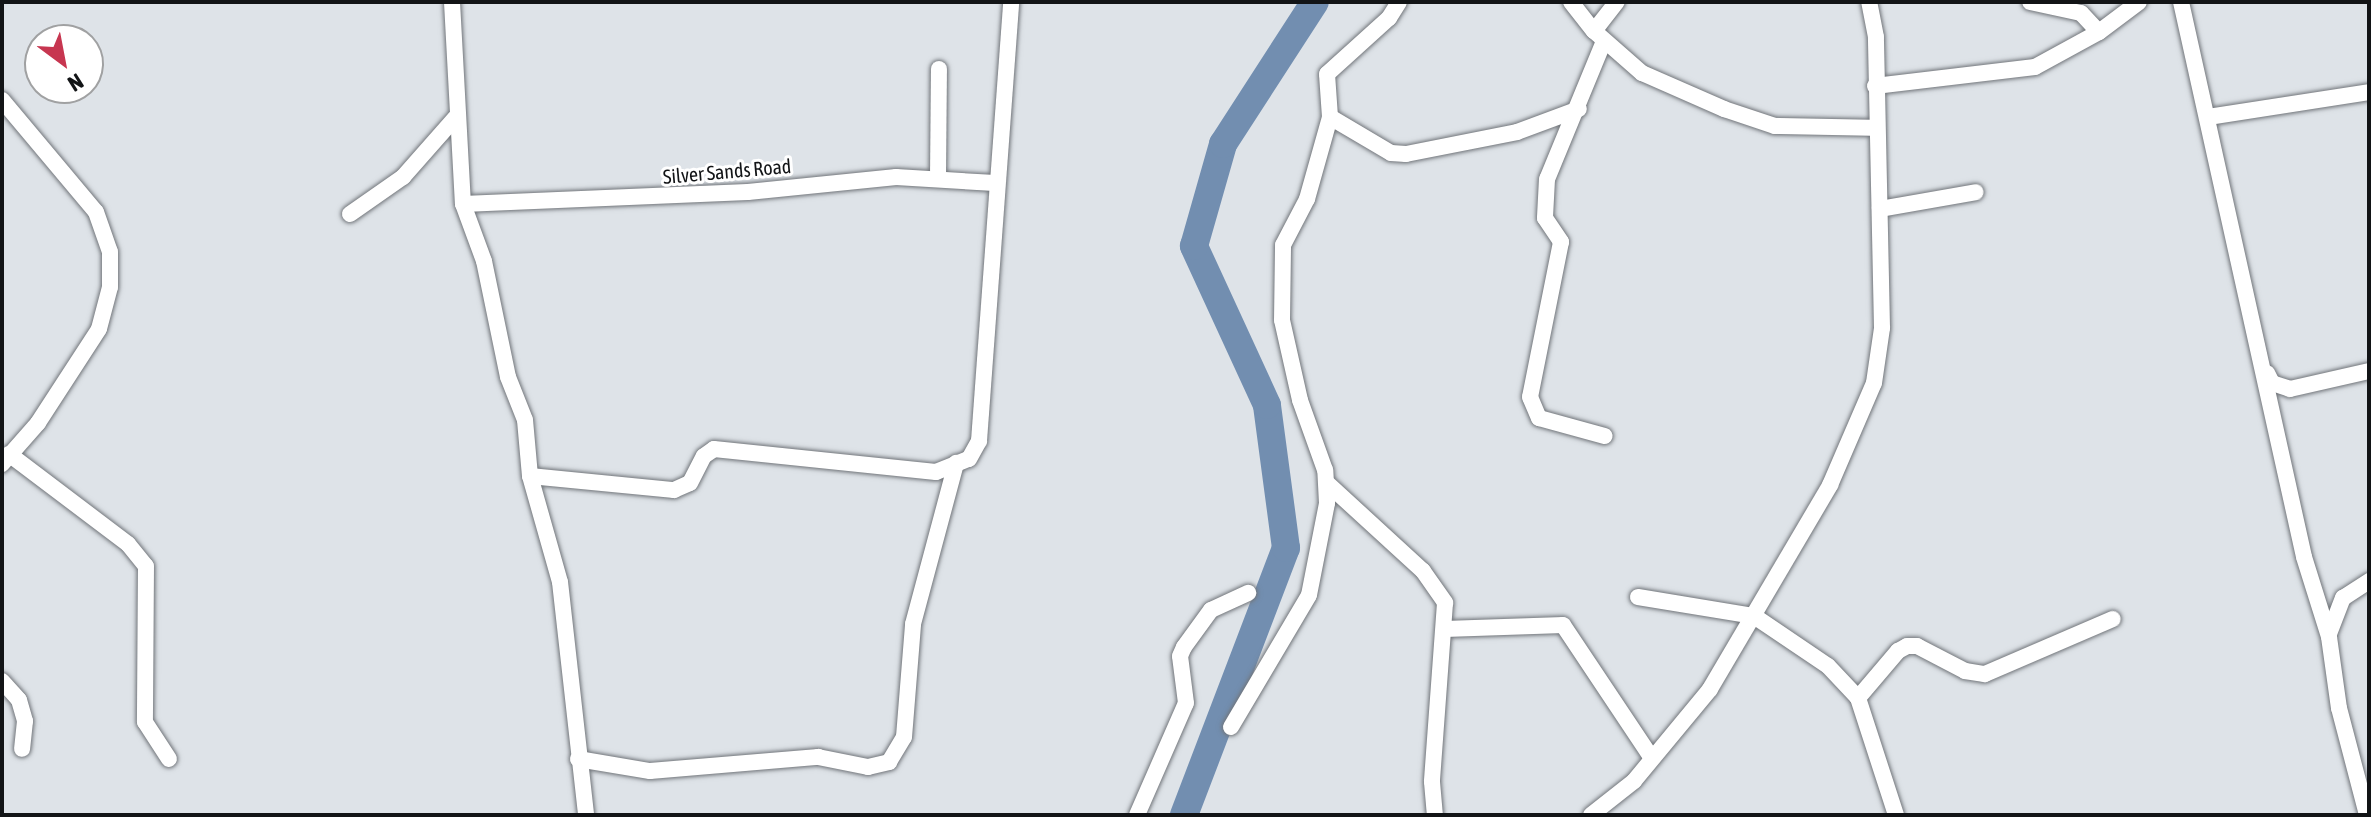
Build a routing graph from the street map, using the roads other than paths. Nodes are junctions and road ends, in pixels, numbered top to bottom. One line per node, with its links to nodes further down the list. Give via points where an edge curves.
1 (452, 2): 19 (street)
2 (1011, 2): 22 (street)
3 (1399, 2): 17 (street, via 1389,18 1327,74)
4 (1571, 2): 11 (street)
5 (1617, 2): 11 (street)
6 (1869, 2): 13 (street, via 1876,37)
7 (2030, 2): 10 (street, via 2081,13)
8 (2139, 2): 10 (street)
9 (2181, 2): 18 (street)
10 (2099, 32): 13 (street, via 2035,67)
11 (1599, 36): 16 (street); 20 (street, via 1642,73 1775,126)
12 (939, 69): 21 (street)
13 (1875, 86): 20 (street)
14 (2369, 92): 18 (street)
15 (2, 100): 30 (street, via 96,212 110,252 110,287 99,329 38,423)
16 (1579, 109): 17 (street, via 1517,132 1406,154 1391,153); 29 (street, via 1547,179 1542,206 1561,242 1530,403 1539,418 1551,424)
17 (1330, 117): 33 (street, via 1307,199 1283,245 1281,261 1282,320)
18 (2208, 117): 27 (street)
19 (455, 118): 24 (street); 26 (street, via 403,177)
20 (1876, 128): 25 (street)
21 (938, 178): 22 (street, Silver Sands Road); 24 (street, Silver Sands Road, via 616,200)
22 (995, 183): 31 (street, via 979,441)
23 (1976, 192): 25 (street)
24 (463, 204): 32 (street, via 484,261 508,377 525,420)
25 (1880, 209): 37 (street, via 1882,328 1874,383 1830,485)
26 (350, 214)
27 (2264, 368): 28 (street, via 2272,383 2290,389); 40 (street, via 2304,557)
28 (2369, 371)
29 (1605, 436)
30 (8, 452): 46 (street, via 128,544 146,566 145,722)
31 (962, 461): 32 (street, via 936,472 721,449 708,452 690,483 674,490); 47 (street, via 913,624 904,737 889,762 868,767 818,757 650,771)
32 (530, 476): 47 (street, via 560,582)
33 (1328, 484): 39 (street, via 1435,583 1445,603); 43 (street, via 1309,595)
34 (2369, 581): 40 (street, via 2343,598)
35 (1248, 593): 49 (street, via 1211,610 1184,647 1180,656 1186,703)
36 (1638, 597): 37 (street)
37 (1754, 616): 42 (street, via 1828,666); 45 (street, via 1710,689)
38 (2113, 619): 42 (street, via 1985,674 1907,646)
39 (1445, 629): 45 (street, via 1563,625); 50 (street, via 1432,782)
40 (2329, 637): 53 (street, via 2339,708)
41 (2, 681): 44 (street, via 19,700 25,721)
42 (1858, 698): 52 (street)
43 (1231, 727)
44 (22, 749)
45 (1651, 757): 51 (street, via 1620,795)
46 (169, 759)
47 (578, 759): 48 (street)
48 (586, 815)
49 (1137, 815)
50 (1435, 815)
51 (1591, 815)
52 (1896, 815)
53 (2367, 815)

